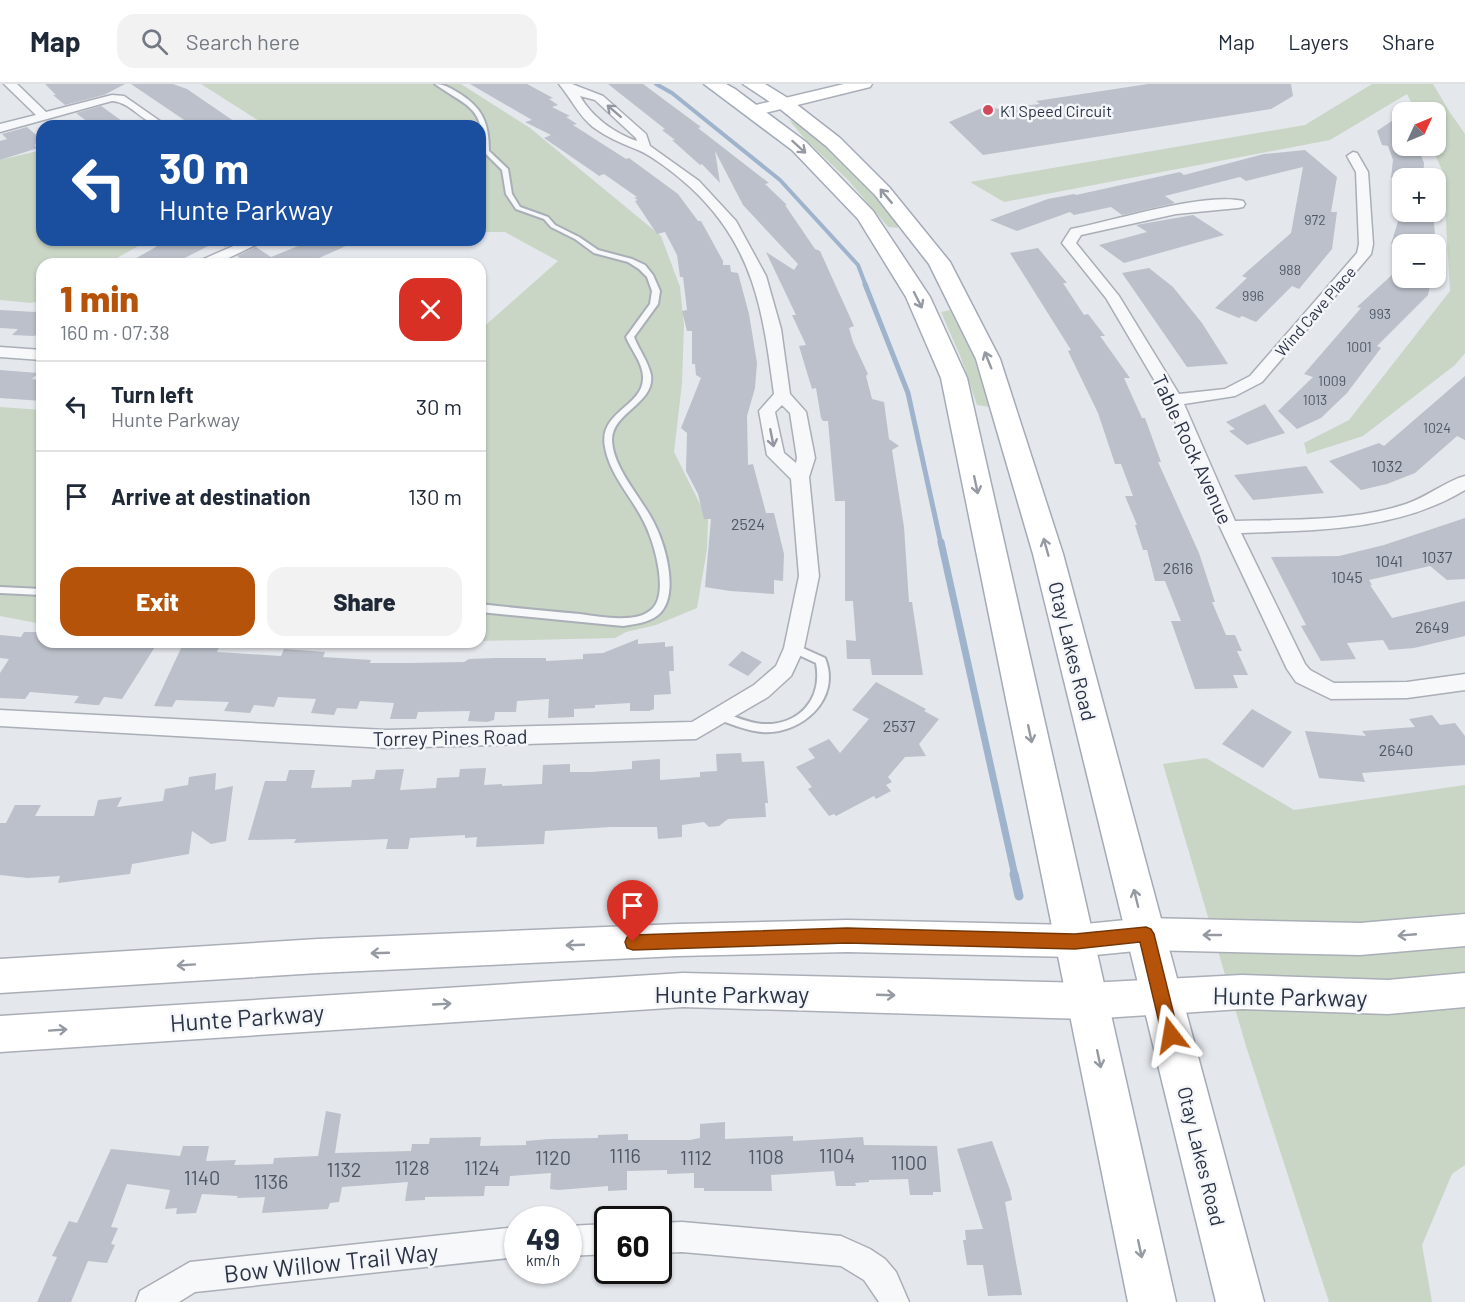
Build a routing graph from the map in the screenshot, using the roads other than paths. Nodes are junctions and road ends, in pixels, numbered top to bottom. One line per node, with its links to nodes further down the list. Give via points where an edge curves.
1 (10, 84): 7 (street)
2 (438, 84): 9 (lane, via 465,98)
3 (713, 84): 6 (main road, Otay Lakes Road)
4 (864, 84): 6 (main road)
5 (568, 86): 11 (street, via 597,123 621,140); 11 (street, one-way to 5, via 642,137 599,98)
6 (763, 100): 32 (main road, Otay Lakes Road, one-way to 6, via 1048,554 988,359 939,262 882,191 833,141); 33 (main road, Otay Lakes Road, one-way to 33, via 799,146 866,215 918,297 954,378)
7 (44, 116): 8 (street, via 120,99); 10 (street)
8 (152, 120)
9 (483, 120)
10 (0, 128)
11 (644, 148): 19 (street, via 694,184 732,224 759,276 773,329)
12 (486, 151): 26 (lane, via 505,169 509,194 518,208 546,218 588,248 642,267 656,291 654,304 630,337 648,381 642,394 610,428 608,440 613,459 651,526 662,558 666,588 662,605 640,621)
13 (1353, 156): 20 (street, Wind Cave Place, via 1362,172 1364,254 1256,379 1229,393)
14 (1238, 204): 20 (street, Table Rock Avenue, via 1177,208 1076,232 1069,243 1112,296)
15 (245, 246): 16 (street)
16 (218, 258)
17 (0, 352): 18 (street)
18 (36, 355)
19 (782, 395): 21 (street, Torrey Pines Road, via 798,412 806,458); 21 (street, one-way to 21, via 767,411 776,455)
20 (1174, 400): 23 (street, Table Rock Avenue)
21 (800, 477): 27 (street, Torrey Pines Road, via 809,576)
22 (1462, 487): 23 (street, via 1382,516)
23 (1229, 526): 28 (street, Table Rock Avenue, via 1303,676 1330,691 1354,692)
24 (0, 590): 25 (lane)
25 (36, 592)
26 (486, 609)
27 (794, 648): 29 (street, Torrey Pines Road, via 784,671); 29 (lane, via 821,661 825,673 825,686 813,707 780,727 761,728)
28 (1465, 682)
29 (721, 716): 30 (street, Torrey Pines Road, via 696,730 398,739)
30 (0, 718)
31 (1465, 930): 32 (main road, one-way to 32, via 1360,939)
32 (1146, 934): 33 (main road); 36 (main road, Otay Lakes Road)
33 (1075, 941): 34 (main road, one-way to 34, via 847,936 678,940 318,956); 37 (main road, Otay Lakes Road)
34 (0, 976)
35 (1465, 990): 36 (main road, Hunte Parkway, via 1388,997 1242,992)
36 (1161, 995): 37 (main road, Hunte Parkway); 44 (main road, Otay Lakes Road)
37 (1087, 1002): 38 (main road, Hunte Parkway, one-way to 37, via 683,990); 43 (main road, Otay Lakes Road, one-way to 43)
38 (0, 1034)
39 (672, 1237): 42 (street, via 841,1251 865,1261 879,1273)
40 (504, 1244): 41 (street, Bow Willow Trail Way, via 190,1278)
41 (151, 1302)
42 (894, 1302)
43 (1152, 1302)
44 (1240, 1302)

